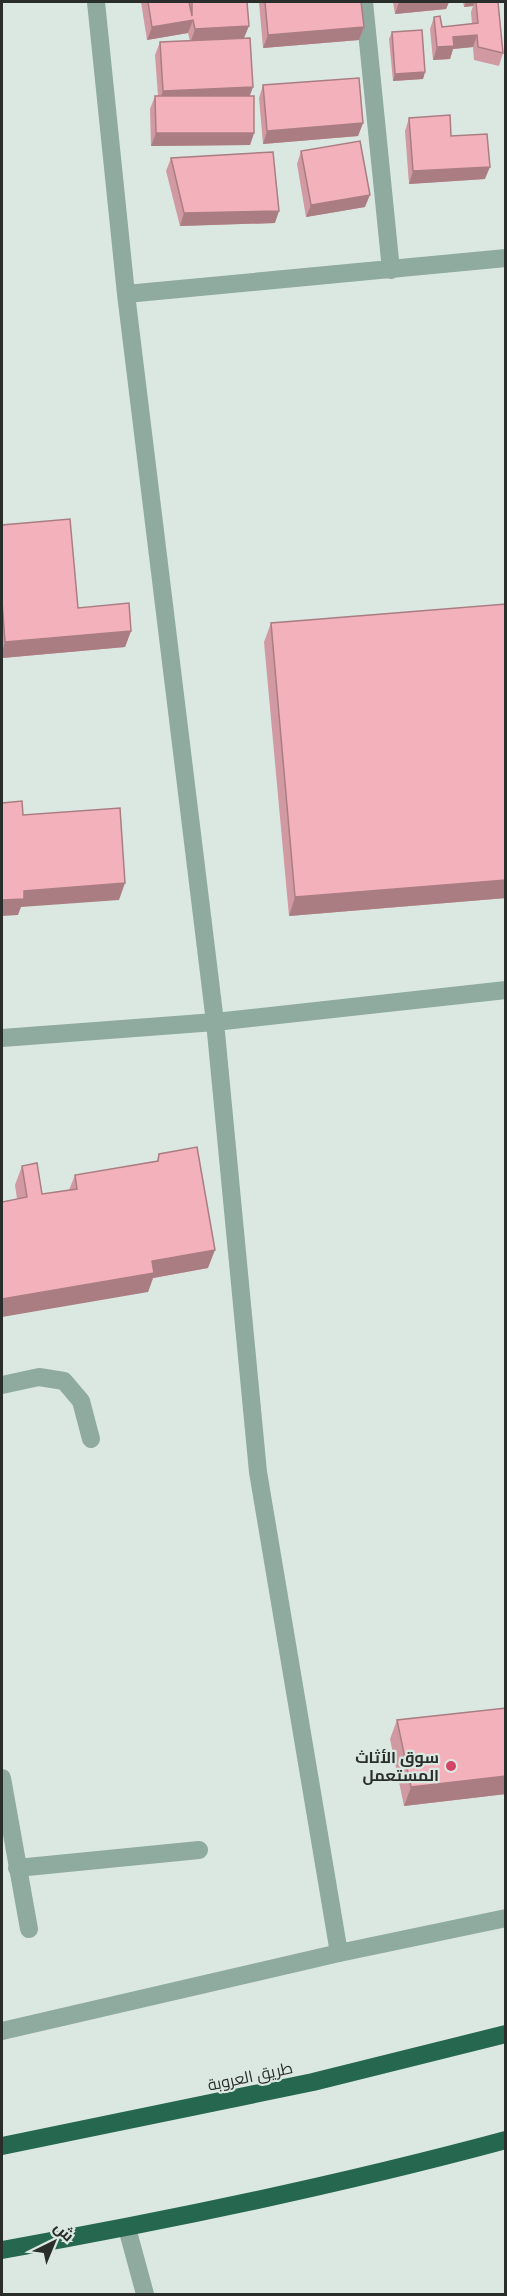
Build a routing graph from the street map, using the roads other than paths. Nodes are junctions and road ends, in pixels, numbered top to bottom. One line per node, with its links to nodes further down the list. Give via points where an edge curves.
1 (96, 2): 5 (street)
2 (364, 2): 4 (street)
3 (506, 258): 4 (street)
4 (391, 270): 5 (street)
5 (126, 294): 7 (street)
6 (506, 990): 7 (street)
7 (215, 1022): 8 (street); 16 (street, via 258,1472)
8 (2, 1038)
9 (2, 1385): 10 (street, via 39,1377 64,1381 81,1401)
10 (91, 1439)
11 (2, 1778): 13 (street)
12 (199, 1850): 13 (street)
13 (17, 1868): 15 (street)
14 (506, 1918): 16 (street)
15 (29, 1929)
16 (339, 1953): 17 (street)
17 (2, 2031)
18 (506, 2034): 20 (highway, طريق العروبة, via 313,2082)
19 (506, 2140): 21 (highway, via 307,2190)
20 (2, 2146)
21 (128, 2228): 22 (highway); 23 (street)
22 (2, 2250)
23 (145, 2295)

